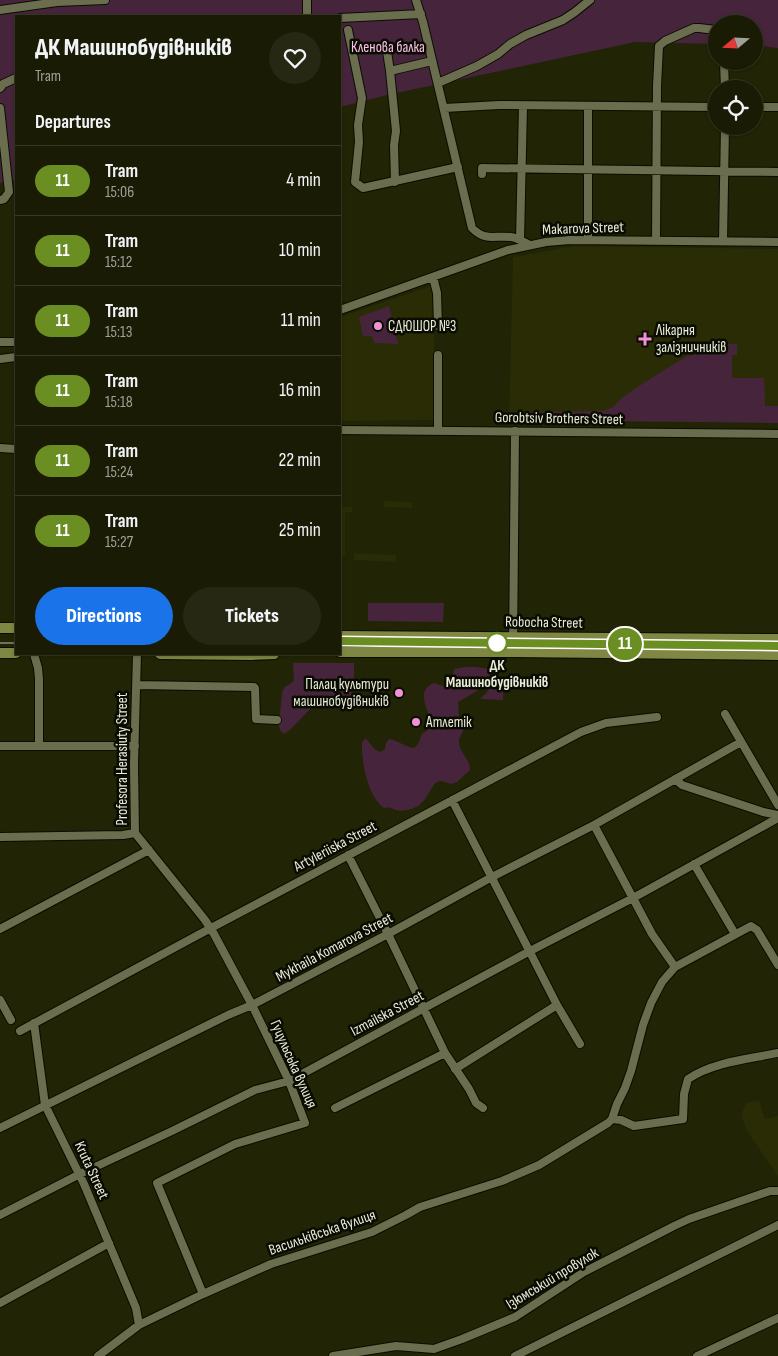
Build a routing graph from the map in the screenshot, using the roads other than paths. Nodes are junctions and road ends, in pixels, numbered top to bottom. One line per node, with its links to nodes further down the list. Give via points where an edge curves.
1 (105, 0): 5 (street, via 57,2)
2 (307, 0): 7 (street)
3 (416, 0): 6 (street)
4 (590, 0): 15 (street, via 563,20 526,35 477,66)
5 (0, 10)
6 (421, 14): 8 (street); 12 (street)
7 (307, 15)
8 (341, 18)
9 (708, 29): 19 (street, via 694,28 659,46)
10 (348, 30): 33 (street, via 362,98 355,182 363,188)
11 (386, 45): 13 (street)
12 (432, 61): 13 (street); 15 (street)
13 (390, 71): 33 (street, via 396,131)
14 (15, 78): 16 (street)
15 (438, 83): 23 (street)
16 (0, 88)
17 (523, 106): 18 (street); 23 (street, via 499,104); 27 (street)
18 (588, 106): 19 (street); 28 (street)
19 (657, 107): 20 (street); 29 (street)
20 (708, 107)
21 (763, 107): 24 (street)
22 (0, 108): 34 (street, via 10,192)
23 (444, 108): 26 (street)
24 (778, 108)
25 (725, 135): 30 (street)
26 (458, 167): 33 (street); 35 (street, via 472,228 484,236)
27 (522, 169): 28 (street); 32 (street, via 482,168); 35 (street)
28 (588, 170): 29 (street); 36 (street)
29 (657, 170): 30 (street); 37 (street)
30 (725, 171): 31 (street); 38 (street)
31 (778, 172)
32 (482, 174)
33 (395, 182)
34 (0, 200)
35 (520, 240): 40 (street)
36 (588, 240): 37 (street, Makarova Street); 40 (street, Makarova Street, via 558,240)
37 (656, 241): 38 (street, Makarova Street)
38 (723, 241): 39 (street, Makarova Street)
39 (778, 242)
40 (530, 245): 41 (street, Makarova Street)
41 (433, 277): 42 (street, Makarova Street); 43 (street)
42 (341, 310)
43 (438, 326)
44 (0, 342): 45 (street)
45 (15, 342)
46 (438, 355): 50 (street)
47 (15, 357): 48 (street)
48 (0, 359)
49 (341, 430): 50 (street, Gorobtsiv Brothers Street)
50 (438, 430): 51 (street, Gorobtsiv Brothers Street)
51 (515, 431): 52 (street, Gorobtsiv Brothers Street); 58 (street)
52 (778, 434)
53 (0, 448): 54 (street)
54 (15, 450)
55 (0, 628): 56 (main road)
56 (15, 628)
57 (341, 636): 58 (main road, Robocha Street)
58 (514, 637): 59 (main road, Robocha Street); 61 (street)
59 (778, 639)
60 (341, 652): 61 (main road, Robocha Street)
61 (514, 652): 68 (main road, Robocha Street)
62 (0, 653): 63 (main road)
63 (15, 653)
64 (34, 655): 75 (street, via 38,668)
65 (137, 655): 69 (street, Profesora Herasiuty Street)
66 (206, 655): 67 (main road)
67 (262, 655)
68 (778, 655)
69 (137, 685): 72 (street, via 254,687 256,719); 76 (street, Profesora Herasiuty Street)
70 (725, 714): 73 (street)
71 (657, 717): 78 (street, Artyleriiska Street, via 606,723 580,732)
72 (277, 720)
73 (741, 742): 77 (street, Mykhaila Komarova Street); 79 (street)
74 (0, 746): 75 (street)
75 (39, 746): 76 (street)
76 (135, 746): 82 (street, Profesora Herasiuty Street)
77 (675, 779): 80 (street, via 682,785); 81 (street, Mykhaila Komarova Street)
78 (452, 800): 85 (street, Artyleriiska Street); 87 (street)
79 (778, 805)
80 (778, 816): 86 (street, Izmailska Street)
81 (594, 825): 87 (street, Mykhaila Komarova Street); 88 (street)
82 (136, 833): 83 (street); 84 (street, Profesora Herasiuty Street)
83 (0, 836)
84 (149, 850): 89 (street); 90 (street, Profesora Herasiuty Street)
85 (348, 855): 90 (street, Artyleriiska Street); 91 (street)
86 (694, 864): 88 (street, Izmailska Street); 92 (street)
87 (492, 877): 91 (street, Mykhaila Komarova Street); 93 (street)
88 (633, 898): 93 (street, Izmailska Street); 95 (street)
89 (0, 928)
90 (211, 928): 97 (street, Гуцульська вулиця); 101 (street, Artyleriiska Street)
91 (388, 934): 97 (street, Mykhaila Komarova Street); 99 (street)
92 (735, 934): 94 (street, via 751,926 757,930); 95 (street)
93 (530, 951): 98 (street); 99 (street, Izmailska Street)
94 (778, 965)
95 (675, 967): 111 (street, via 662,982 651,1004 631,1071)
96 (0, 1000): 100 (street)
97 (252, 1005): 107 (street, Гуцульська вулиця); 108 (street, Mykhaila Komarova Street)
98 (557, 1005): 103 (street); 106 (street)
99 (424, 1009): 104 (street); 107 (street, Izmailska Street)
100 (11, 1020)
101 (34, 1023): 102 (street, Artyleriiska Street); 108 (street, Kruta Street)
102 (20, 1031)
103 (580, 1044)
104 (445, 1052): 106 (street); 109 (street, Гуцульська вулиця)
105 (778, 1053): 111 (street, via 725,1064 688,1079 683,1119 634,1126)
106 (455, 1069): 110 (street, via 476,1103)
107 (289, 1081): 113 (street, Izmailska Street, via 254,1090); 118 (street, Гуцульська вулиця, via 305,1123 236,1144 157,1183)
108 (45, 1105): 112 (street, Mykhaila Komarova Street); 113 (street, Kruta Street)
109 (335, 1108)
110 (483, 1108)
111 (612, 1119): 118 (street, Васильківська вулиця, via 539,1165 502,1181 420,1207 372,1232 271,1264)
112 (0, 1128)
113 (80, 1174): 115 (street, Izmailska Street); 117 (street, Kruta Street)
114 (778, 1191): 123 (street, Ізюмський провулок, via 770,1191 674,1226 584,1272 515,1317 462,1340 434,1350 396,1346)
115 (0, 1215)
116 (778, 1225): 124 (street)
117 (109, 1243): 119 (street); 121 (street, Kruta Street, via 136,1308)
118 (203, 1294): 121 (street, Васильківська вулиця)
119 (0, 1303)
120 (778, 1318): 125 (street)
121 (139, 1325): 122 (street, Васильківська вулиця)
122 (98, 1356)
123 (333, 1356)
124 (515, 1356)
125 (697, 1356)

